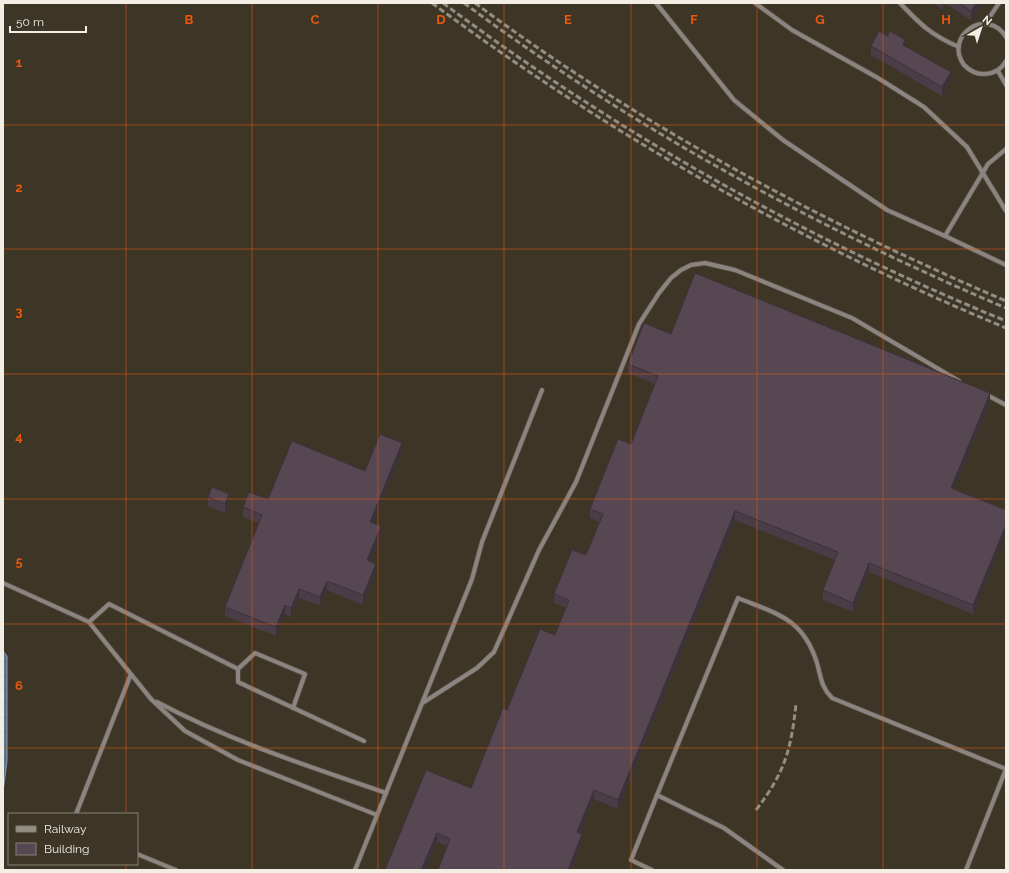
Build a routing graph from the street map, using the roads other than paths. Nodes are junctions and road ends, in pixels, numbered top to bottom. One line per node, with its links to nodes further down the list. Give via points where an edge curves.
1 (656, 3): 14 (lane, via 734,100 783,140 887,210)
2 (755, 3): 12 (lane, via 792,30 924,107 967,146)
3 (900, 3): 7 (lane, via 938,38)
4 (999, 3): 5 (lane)
5 (985, 24): 6 (lane, via 997,28); 7 (lane, via 968,30 962,36)
6 (1006, 37)
7 (959, 47): 9 (lane, via 961,59 972,72 990,74)
8 (1006, 61): 9 (lane)
9 (998, 71): 10 (lane)
10 (1006, 85)
11 (1006, 149): 12 (lane)
12 (983, 171): 13 (lane); 14 (lane)
13 (1006, 210)
14 (945, 236): 15 (lane)
15 (1006, 265)
16 (966, 384): 25 (lane, via 852,318 735,270 705,263 681,270 659,293 639,324 576,482 539,550 494,652 478,668)
17 (542, 390): 25 (lane, via 482,542 472,579)
18 (979, 391): 19 (lane)
19 (1006, 405)
20 (3, 583): 21 (lane)
21 (89, 622): 22 (lane, via 109,604); 23 (lane)
22 (238, 669): 26 (lane, via 238,682); 26 (lane, via 255,653 305,674)
23 (131, 674): 24 (lane); 31 (lane)
24 (151, 699): 29 (lane, via 196,723 258,749); 32 (lane, via 185,731 238,760)
25 (424, 702): 29 (lane)
26 (293, 708): 27 (lane)
27 (364, 741)
28 (1006, 769): 30 (lane, via 832,698 822,684 817,663 804,634 783,617 738,598); 38 (lane)
29 (386, 793): 32 (lane)
30 (657, 795): 36 (lane, via 631,860); 37 (lane, via 724,828)
31 (76, 813)
32 (377, 815): 35 (lane)
33 (138, 854): 34 (lane)
34 (176, 870)
35 (356, 870)
36 (652, 870)
37 (783, 870)
38 (966, 870)

